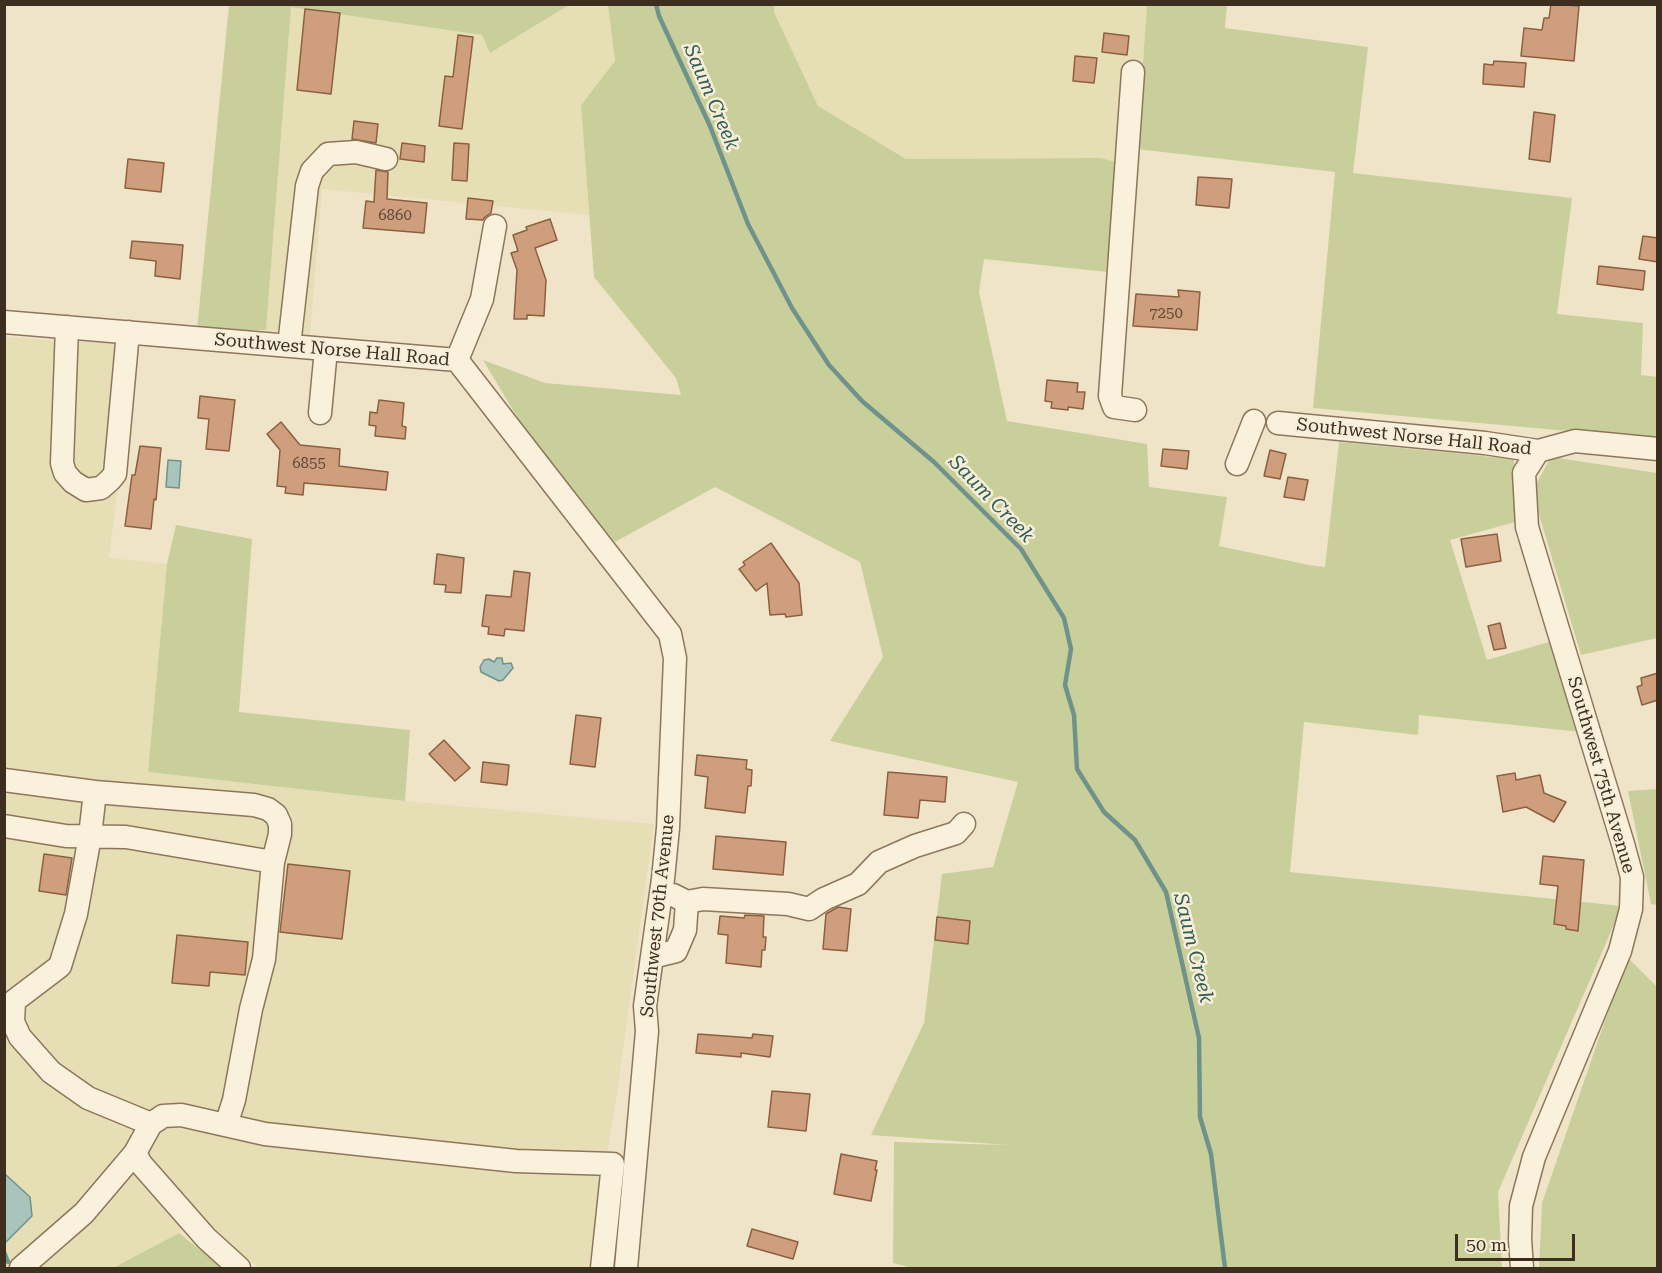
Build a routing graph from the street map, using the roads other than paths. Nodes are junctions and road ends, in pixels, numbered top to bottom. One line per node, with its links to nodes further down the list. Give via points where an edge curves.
1 (1133, 72): 10 (street, via 1110,396 1114,407)
2 (386, 159): 7 (street, via 356,152 328,154 312,171 307,186)
3 (495, 226): 9 (street, via 482,298)
4 (4, 322): 5 (street, Southwest Norse Hall Road)
5 (67, 327): 6 (street, Southwest Norse Hall Road); 6 (street, via 62,463 72,482 86,490 101,488 115,474)
6 (128, 332): 7 (street, Southwest Norse Hall Road)
7 (289, 346): 8 (street, Southwest Norse Hall Road)
8 (326, 349): 9 (street, Southwest Norse Hall Road); 11 (street)
9 (457, 360): 17 (street, Southwest Norse Hall Road)
10 (1135, 410)
11 (320, 413)
12 (1254, 421): 16 (street)
13 (1278, 423): 15 (street, Southwest Norse Hall Road, via 1485,443)
14 (1658, 449): 15 (street, Southwest Norse Hall Road, via 1575,441)
15 (1538, 452): 34 (street, Southwest 75th Avenue, via 1524,473 1527,527 1632,877 1631,909 1620,951 1532,1167 1521,1206)
16 (1237, 464)
17 (670, 634): 24 (street, Southwest 70th Avenue, via 675,658 668,828)
18 (4, 780): 19 (street)
19 (95, 792): 22 (street); 23 (street, via 268,809 280,825)
20 (964, 824): 25 (street, via 956,833 879,862 858,884 809,909 788,904 703,899)
21 (4, 826): 22 (street)
22 (90, 836): 23 (street, via 126,837); 27 (street, via 76,914 60,966 14,1001 14,1022 20,1037 51,1072 88,1098)
23 (273, 862): 28 (street, via 264,959)
24 (661, 894): 25 (street, via 675,895); 26 (street, Southwest 70th Avenue)
25 (687, 902): 26 (street, via 685,930 676,951)
26 (652, 957): 33 (street, Southwest 70th Avenue)
27 (151, 1124): 28 (street, via 163,1116 181,1115); 29 (street)
28 (226, 1125): 32 (street, via 265,1134 516,1161 613,1164)
29 (135, 1153): 30 (street, via 84,1214); 31 (street, via 199,1230)
30 (21, 1269)
31 (239, 1269)
32 (602, 1269)
33 (626, 1269)
34 (1522, 1269)

